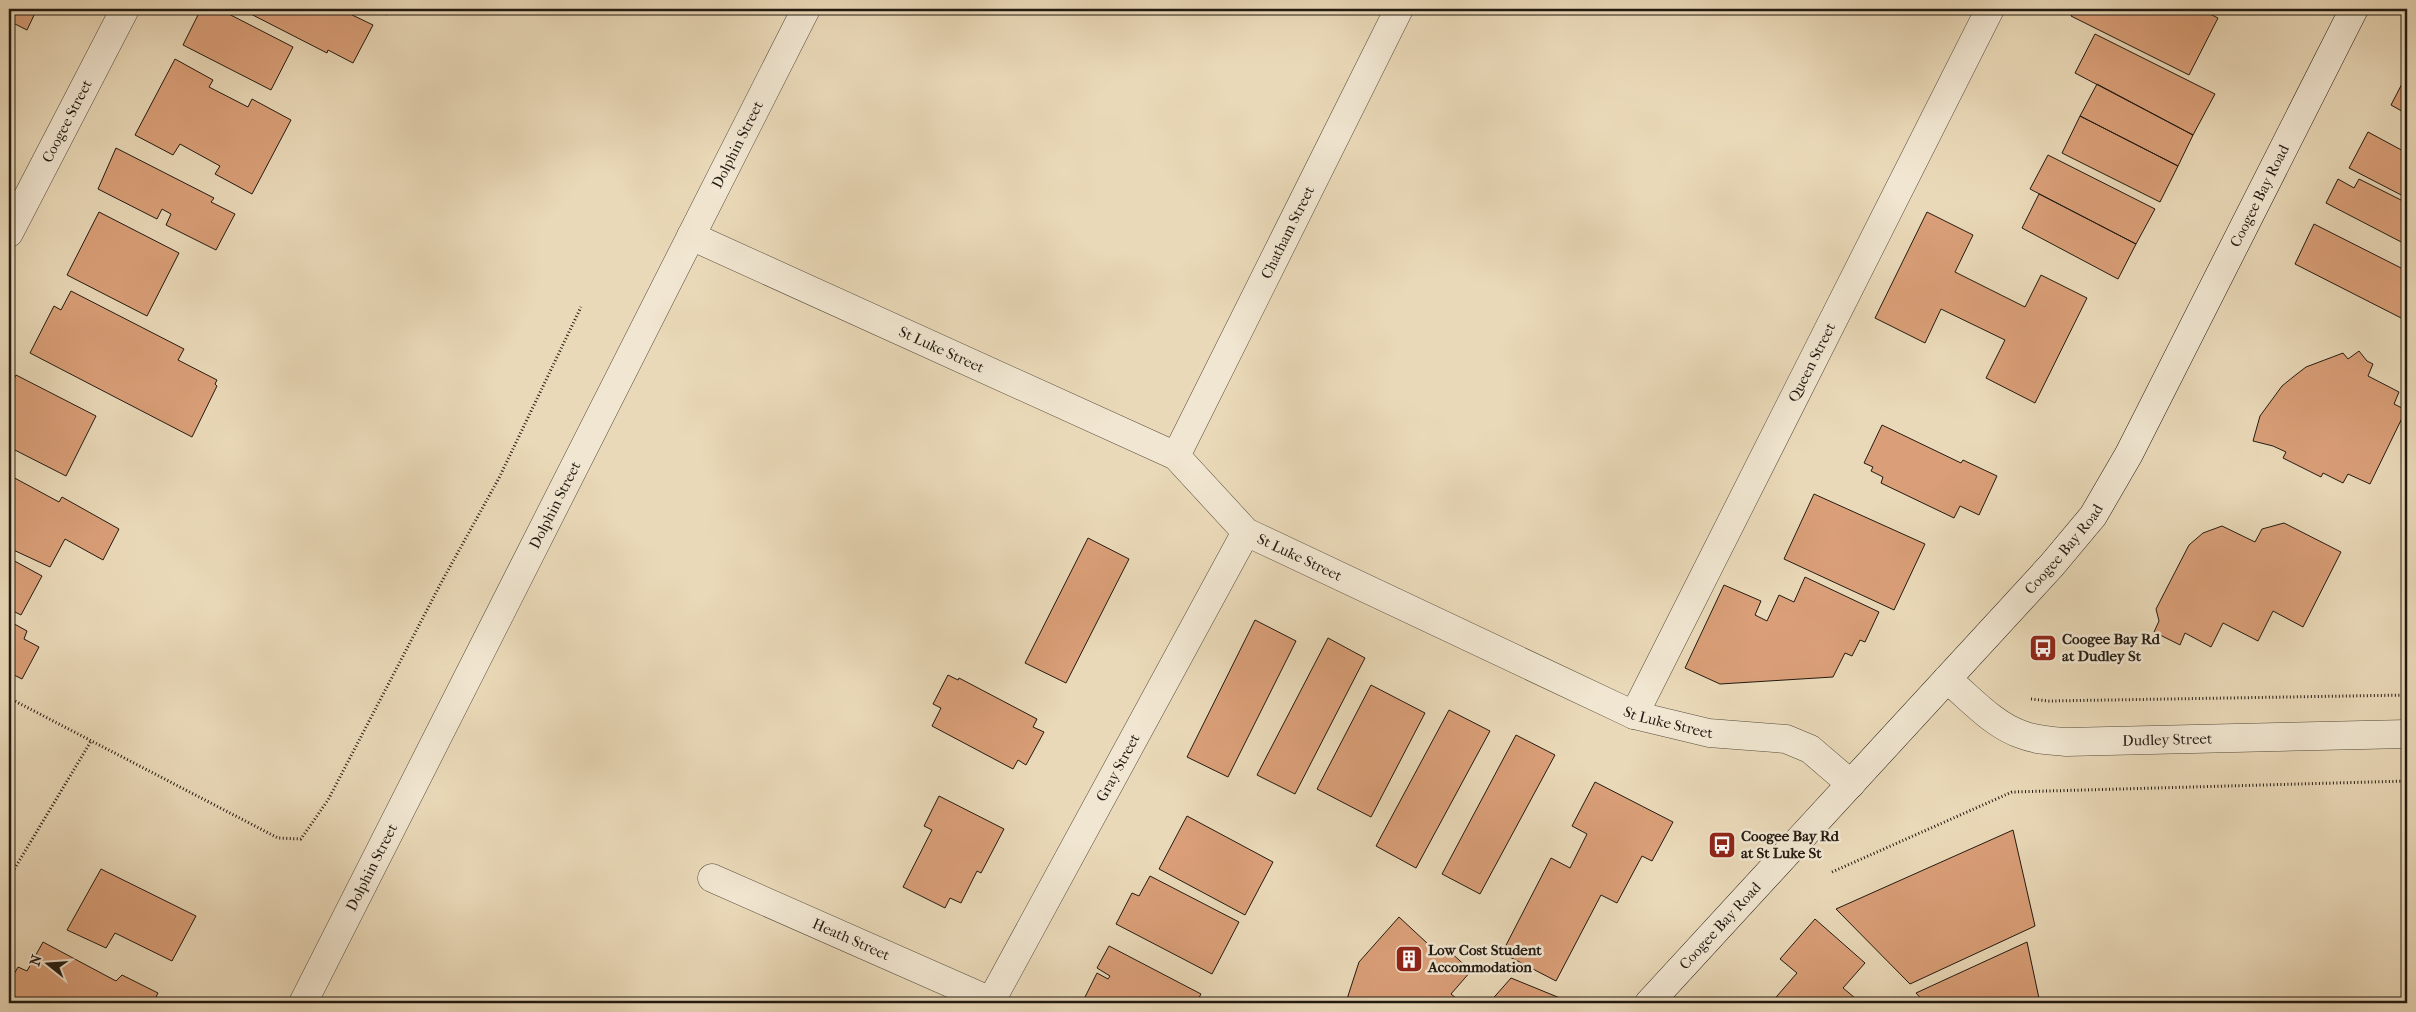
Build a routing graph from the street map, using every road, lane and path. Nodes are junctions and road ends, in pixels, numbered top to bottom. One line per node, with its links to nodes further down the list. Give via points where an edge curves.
1 (125, 9): 6 (street, Coogee Street)
2 (806, 9): 7 (street, Dolphin Street)
3 (1399, 9): 9 (street, Chatham Street)
4 (1990, 9): 15 (street, Queen Street)
5 (2354, 9): 11 (street, Coogee Bay Road, via 2129,454 2093,516)
6 (9, 233)
7 (691, 236): 9 (street, St Luke Street); 24 (street, Dolphin Street)
8 (582, 307): 17 (path, via 499,478 328,800 301,839 278,838)
9 (1176, 456): 10 (street, St Luke Street)
10 (1246, 532): 15 (street, St Luke Street); 23 (street, Gray Street)
11 (1948, 679): 16 (street, Dudley Street, via 2002,725 2022,735 2043,740); 19 (street, Coogee Bay Road)
12 (2407, 695): 14 (path, via 2049,701)
13 (9, 698): 17 (path)
14 (2026, 698)
15 (1634, 715): 19 (street, St Luke Street, via 1709,733 1786,738 1810,749)
16 (2407, 734)
17 (91, 741): 21 (path)
18 (2407, 781): 20 (path, via 2012,792)
19 (1850, 784): 25 (street, Coogee Bay Road)
20 (1832, 872)
21 (9, 878)
22 (712, 878): 23 (street, Heath Street)
23 (990, 1002)
24 (303, 1003)
25 (1649, 1003)

